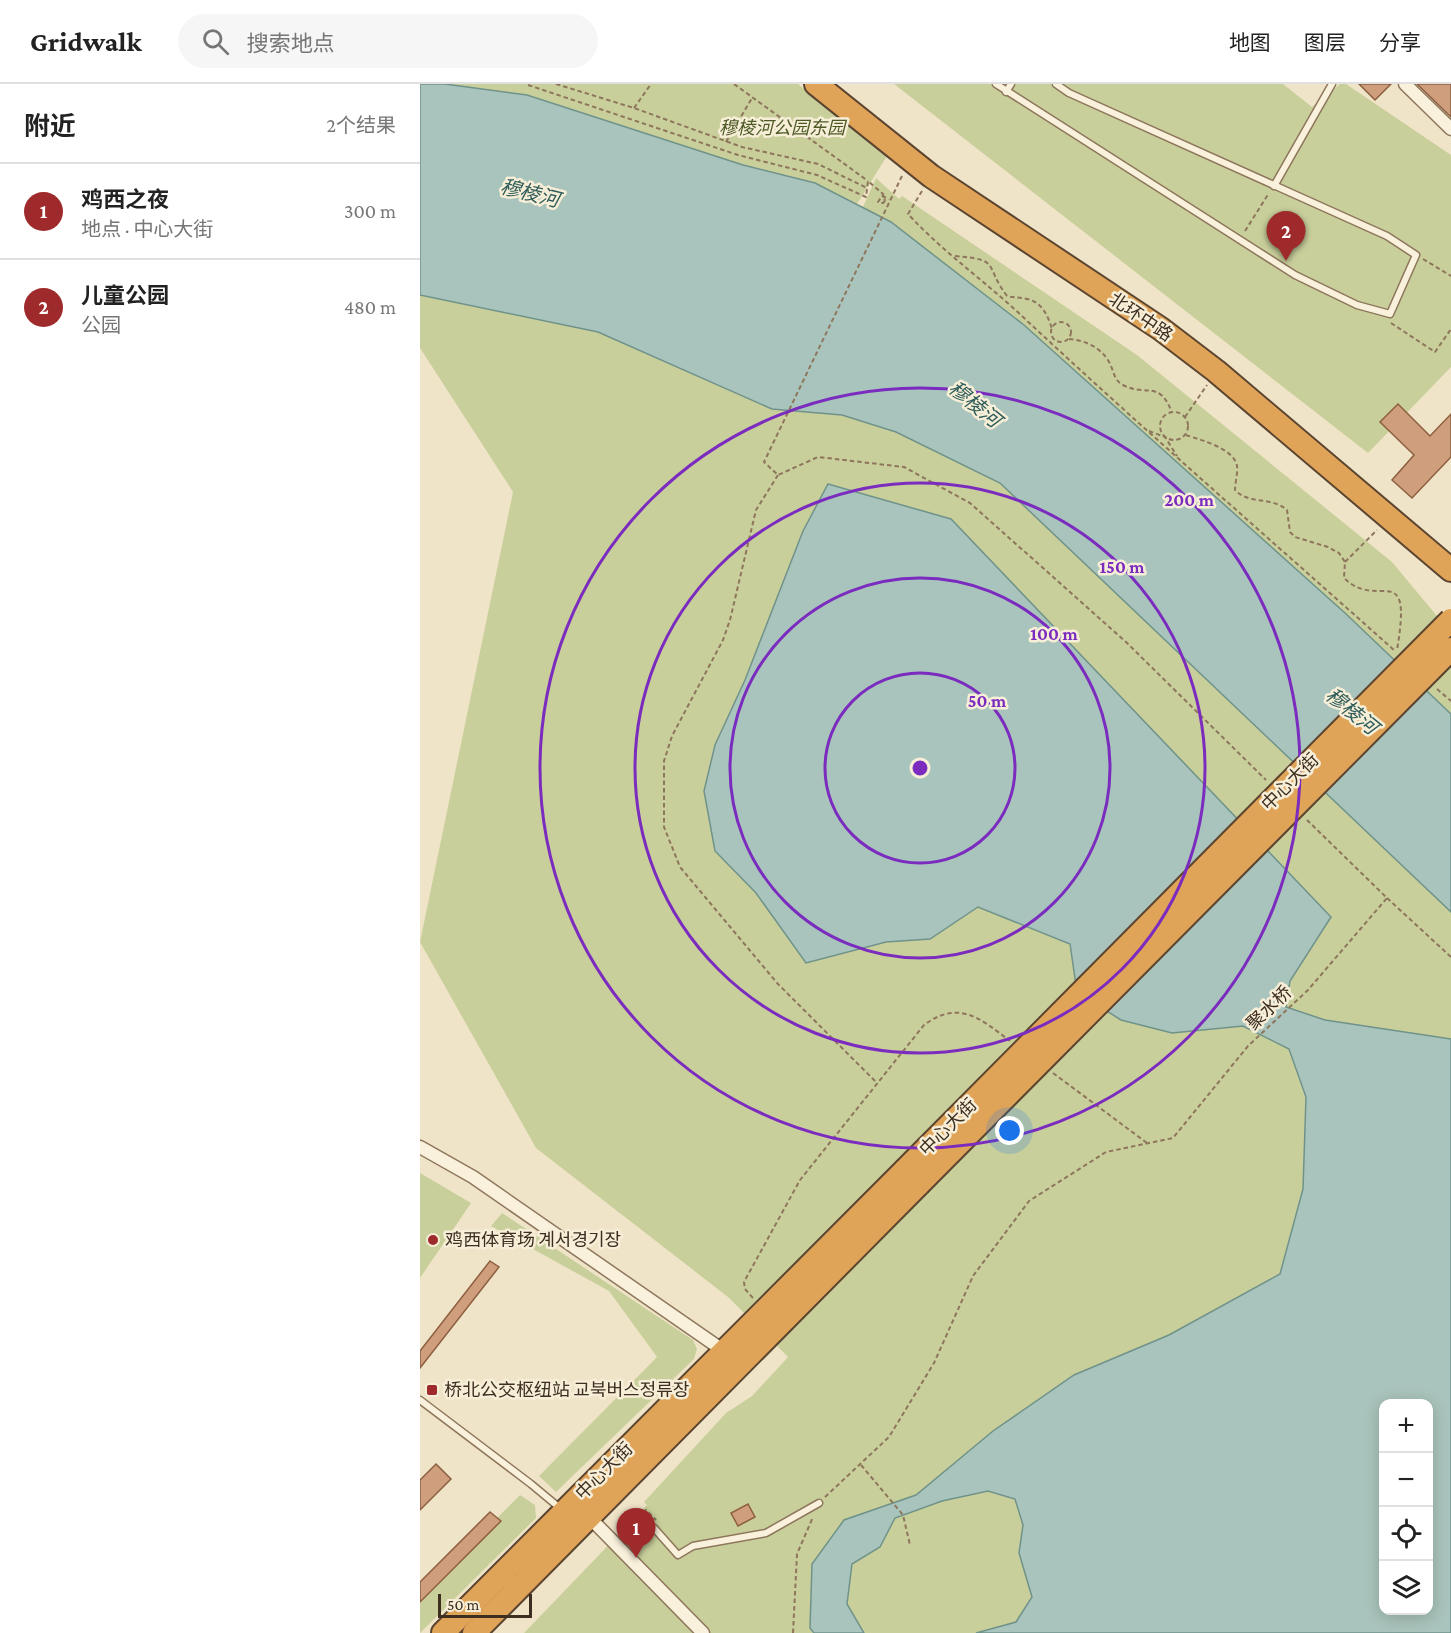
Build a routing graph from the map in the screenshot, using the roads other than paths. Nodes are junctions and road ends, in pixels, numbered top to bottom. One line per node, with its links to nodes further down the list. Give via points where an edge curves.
1 (816, 84): 12 (highway, 北环中路, via 931,176 1161,329 1216,371)
2 (835, 84): 11 (highway, 北环中路, via 997,208 1159,313)
3 (996, 84): 8 (lane)
4 (1011, 84): 8 (lane)
5 (1056, 84): 10 (lane)
6 (1332, 84): 10 (lane)
7 (1405, 84): 9 (street)
8 (1006, 92): 10 (lane, via 1296,275 1357,305 1389,314 1416,255 1387,236)
9 (1451, 129)
10 (1274, 186)
11 (1451, 551)
12 (1451, 570)
13 (1451, 620): 16 (highway, 中心大街, bridge)
14 (1451, 649): 16 (highway, 中心大街, bridge)
15 (420, 1147): 17 (street, via 473,1177)
16 (912, 1177): 17 (highway, 中心大街); 21 (highway, 中心大街)
17 (724, 1351): 20 (highway, 中心大街)
18 (420, 1400): 20 (lane)
19 (819, 1503): 22 (lane, via 765,1533 693,1546 678,1555)
20 (564, 1512): 21 (lane); 23 (highway, 中心大街)
21 (585, 1523): 24 (highway, 中心大街); 25 (street, via 613,1544)
22 (654, 1528)
23 (443, 1633)
24 (474, 1633)
25 (703, 1633)

